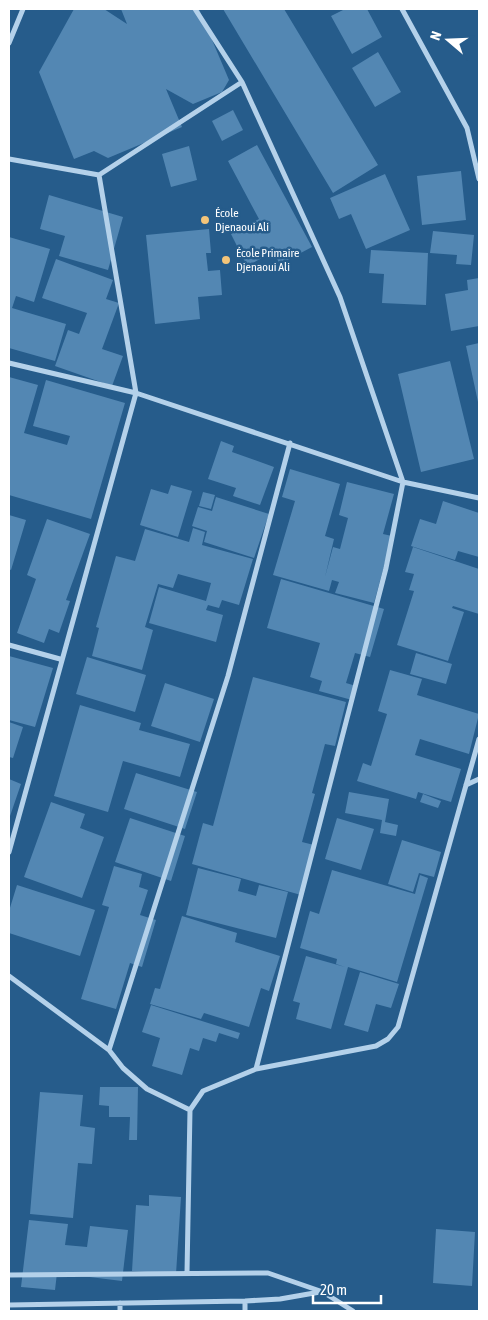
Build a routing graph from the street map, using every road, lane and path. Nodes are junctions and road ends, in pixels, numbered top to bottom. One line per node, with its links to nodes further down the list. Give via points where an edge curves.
1 (22, 9): 4 (street)
2 (195, 9): 5 (street)
3 (402, 9): 8 (street, via 467,128)
4 (9, 43)
5 (242, 82): 7 (street); 12 (street, via 340,297)
6 (9, 159): 7 (street)
7 (99, 175): 10 (street)
8 (479, 179)
9 (9, 363): 10 (street)
10 (136, 393): 11 (street); 15 (street)
11 (290, 443): 12 (street); 21 (street, via 228,676)
12 (403, 482): 13 (street); 22 (street, via 386,568)
13 (479, 498)
14 (9, 645): 15 (street)
15 (60, 659): 19 (street)
16 (479, 739): 18 (street)
17 (479, 779): 18 (street)
18 (466, 785): 22 (street, via 398,1027 393,1034 376,1046)
19 (9, 852)
20 (9, 976): 21 (street)
21 (109, 1050): 23 (street, via 123,1068 147,1089)
22 (256, 1069): 23 (street, via 203,1091)
23 (190, 1110): 24 (street)
24 (187, 1273): 25 (street); 26 (street, via 268,1273)
25 (9, 1275)
26 (323, 1292): 27 (street); 32 (street)
27 (245, 1302): 28 (street); 31 (street)
28 (120, 1303): 29 (street); 30 (street)
29 (9, 1305)
30 (120, 1311)
31 (245, 1311)
32 (353, 1311)

